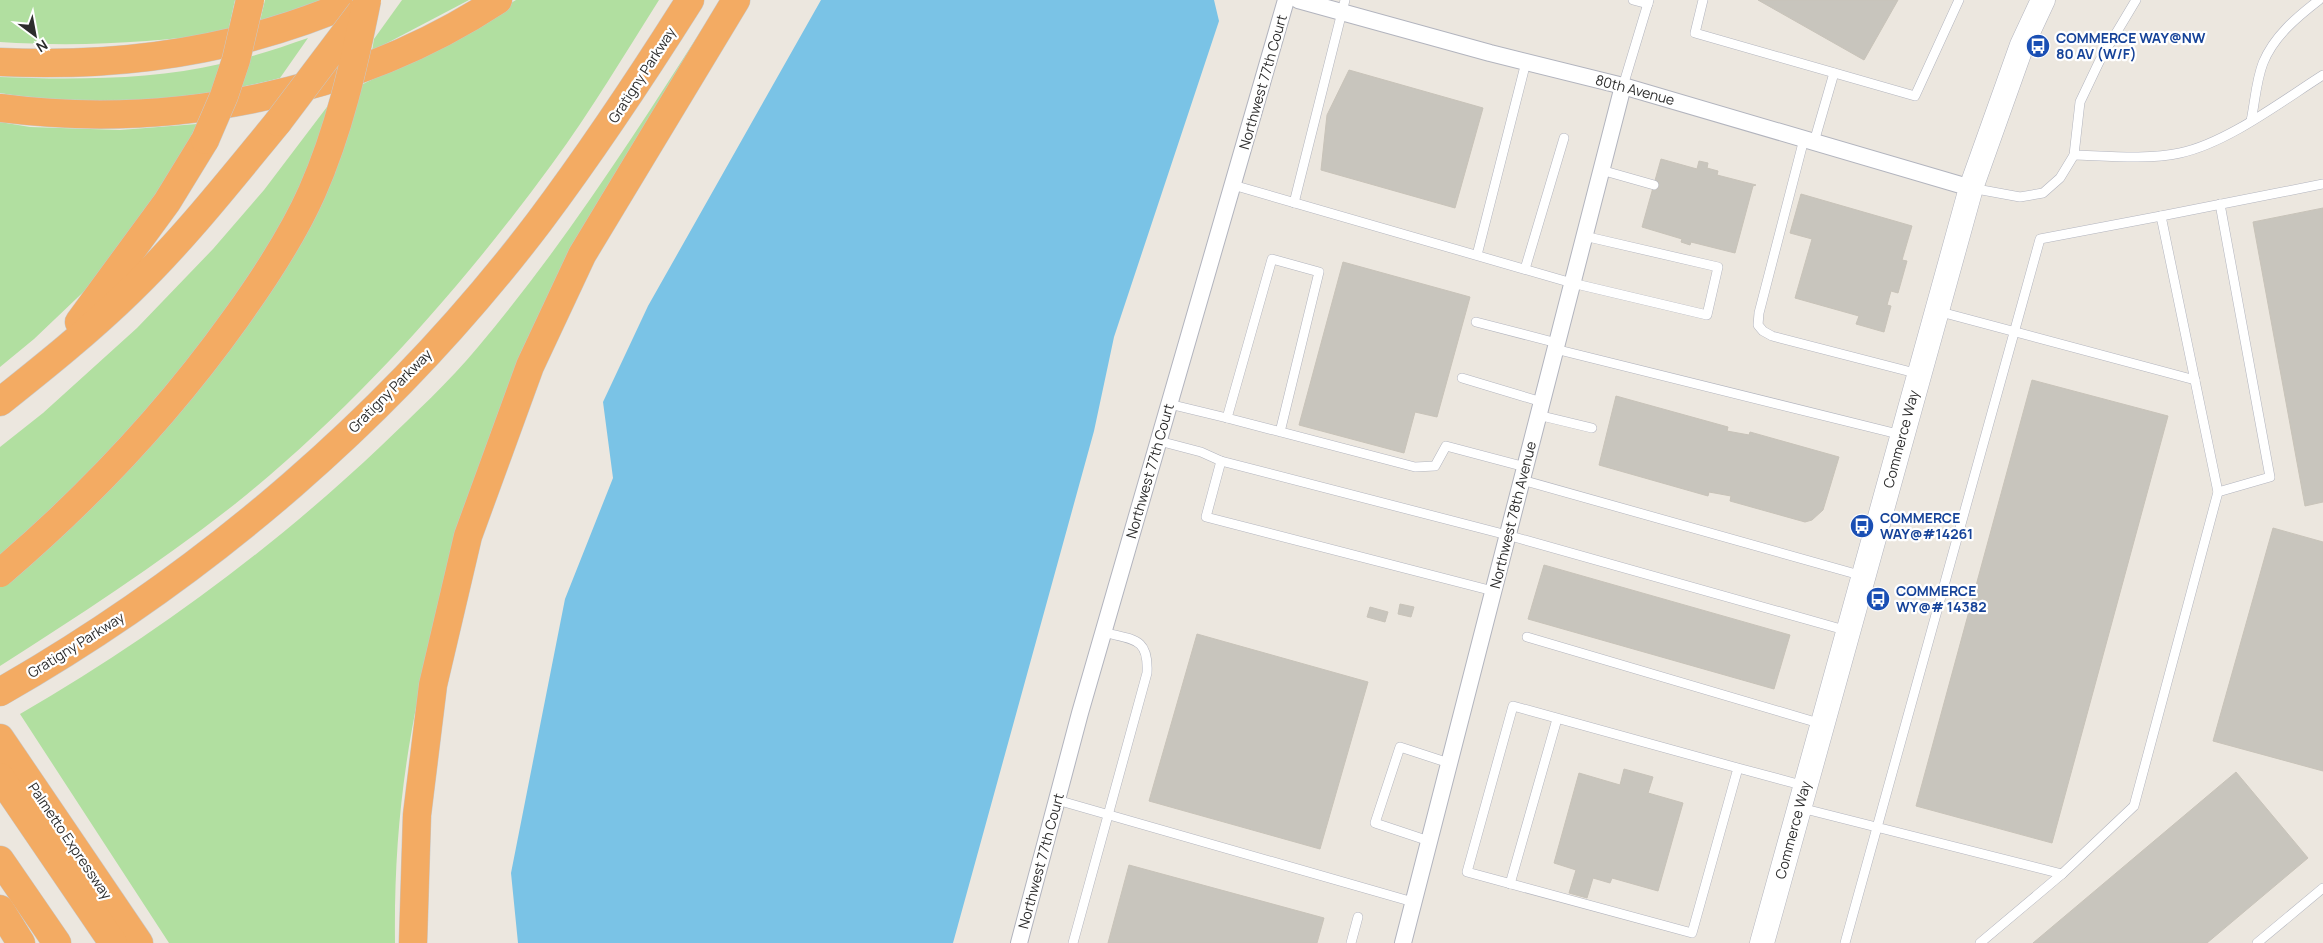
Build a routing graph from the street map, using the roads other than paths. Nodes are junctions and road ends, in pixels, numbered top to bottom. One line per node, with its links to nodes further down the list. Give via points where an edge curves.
1 (250, 0): 43 (highway, bridge, via 236,60 205,140 168,202)
2 (357, 0): 17 (highway, via 290,26 171,55 80,63)
3 (368, 0): 43 (highway, bridge, via 278,122 216,198 131,291); 59 (highway, bridge, via 340,115 312,191 291,234 256,291 204,361 124,454)
4 (498, 0): 22 (highway, via 448,29 376,62 325,80 236,103 137,114 59,114)
5 (690, 0): 65 (highway, Gratigny Parkway, via 623,105 538,224 434,347 324,458 210,554 117,620)
6 (736, 0): 88 (highway, via 582,255 530,366 468,536 433,685 417,815)
7 (1286, 0): 29 (street, Northwest 77th Court)
8 (1298, 0): 16 (street, 80th Avenue)
9 (1632, 0): 15 (lane)
10 (1703, 0): 19 (lane, via 1695,33)
11 (1959, 0): 19 (lane, via 1915,96)
12 (2043, 0): 31 (street, Commerce Way, via 2022,45)
13 (2136, 0): 26 (lane, via 2100,60 2080,102)
14 (2319, 0): 23 (lane, via 2279,35 2267,56)
15 (1649, 2): 21 (lane)
16 (1343, 6): 18 (street, 80th Avenue); 32 (lane)
17 (0, 62)
18 (1526, 62): 21 (street, 80th Avenue); 36 (lane)
19 (1834, 73): 25 (lane)
20 (2323, 75): 23 (lane)
21 (1623, 86): 25 (street, 80th Avenue); 27 (street, Northwest 78th Avenue)
22 (0, 108)
23 (2251, 121): 26 (lane, via 2215,141 2180,153 2132,157)
24 (1564, 138): 37 (lane)
25 (1809, 140): 31 (street, 80th Avenue); 44 (lane, via 1758,325 1772,336)
26 (2074, 155): 31 (lane, via 2060,178 2043,193 2020,197)
27 (1601, 170): 30 (lane); 35 (street, Northwest 78th Avenue)
28 (2323, 184): 33 (lane)
29 (1233, 185): 32 (lane); 48 (street, Northwest 77th Court)
30 (1654, 185)
31 (1971, 188): 39 (street, Commerce Way)
32 (1294, 203): 36 (lane)
33 (2220, 204): 34 (lane); 57 (lane, via 2270,477)
34 (2160, 216): 41 (lane, via 2040,240); 46 (lane)
35 (1584, 236): 38 (street, Northwest 78th Avenue); 38 (lane, via 1718,267 1707,315)
36 (1477, 256): 37 (lane)
37 (1525, 269): 38 (lane)
38 (1572, 283): 42 (street, Northwest 78th Avenue)
39 (1937, 311): 41 (lane); 44 (street, Commerce Way)
40 (1476, 322): 42 (lane)
41 (2014, 332): 46 (lane); 75 (lane)
42 (1556, 346): 49 (street, Northwest 78th Avenue); 53 (lane)
43 (50, 362): 47 (highway)
44 (1919, 374): 53 (street, Commerce Way)
45 (1462, 378): 49 (lane)
46 (2195, 380): 57 (lane)
47 (0, 402)
48 (1170, 404): 50 (lane); 54 (street, Northwest 77th Court)
49 (1540, 409): 51 (lane); 56 (street, Northwest 78th Avenue)
50 (1228, 418): 52 (lane); 52 (lane, via 1272,259 1281,261 1320,272)
51 (1592, 428)
52 (1280, 432): 56 (lane, via 1415,467 1435,466 1446,446)
53 (1902, 435): 60 (street, Commerce Way)
54 (1159, 441): 55 (lane, via 1201,452); 63 (street, Northwest 77th Court)
55 (1220, 461): 58 (lane); 61 (lane, via 1206,517)
56 (1523, 473): 58 (street, Northwest 78th Avenue); 60 (lane)
57 (2218, 492): 78 (lane, via 2134,806)
58 (1507, 535): 61 (street, Northwest 78th Avenue); 62 (lane)
59 (0, 573)
60 (1863, 576): 62 (street, Commerce Way)
61 (1493, 591): 69 (street, Northwest 78th Avenue)
62 (1848, 631): 67 (street, Commerce Way)
63 (1103, 632): 73 (street, Northwest 77th Court); 74 (lane, via 1138,641 1144,646 1148,661)
64 (1527, 638): 67 (lane)
65 (0, 692)
66 (1556, 718): 70 (lane); 79 (lane); 79 (lane, via 1513,706 1467,872)
67 (1823, 724): 72 (street, Commerce Way)
68 (0, 738): 87 (highway, Palmetto Expressway)
69 (1449, 762): 76 (street, Northwest 78th Avenue); 76 (lane, via 1400,747 1375,823)
70 (1738, 768): 72 (lane); 79 (lane, via 1692,933)
71 (0, 777): 86 (highway)
72 (1802, 797): 75 (lane); 93 (street, Commerce Way)
73 (1057, 800): 74 (lane); 89 (street, Northwest 77th Court)
74 (1109, 815): 81 (lane); 90 (lane)
75 (1878, 827): 78 (lane); 94 (lane)
76 (1429, 841): 81 (street, Northwest 78th Avenue)
77 (0, 860): 85 (highway)
78 (2062, 874): 95 (lane)
79 (1510, 884)
80 (2323, 888): 96 (lane)
81 (1413, 902): 92 (street, Northwest 78th Avenue)
82 (0, 909): 84 (highway)
83 (1358, 917): 91 (lane)
84 (22, 943)
85 (58, 943)
86 (114, 943)
87 (139, 943)
88 (413, 943)
89 (1019, 943)
90 (1073, 943)
91 (1351, 943)
92 (1402, 943)
93 (1762, 943)
94 (1845, 943)
95 (1980, 943)
96 (2258, 943)

